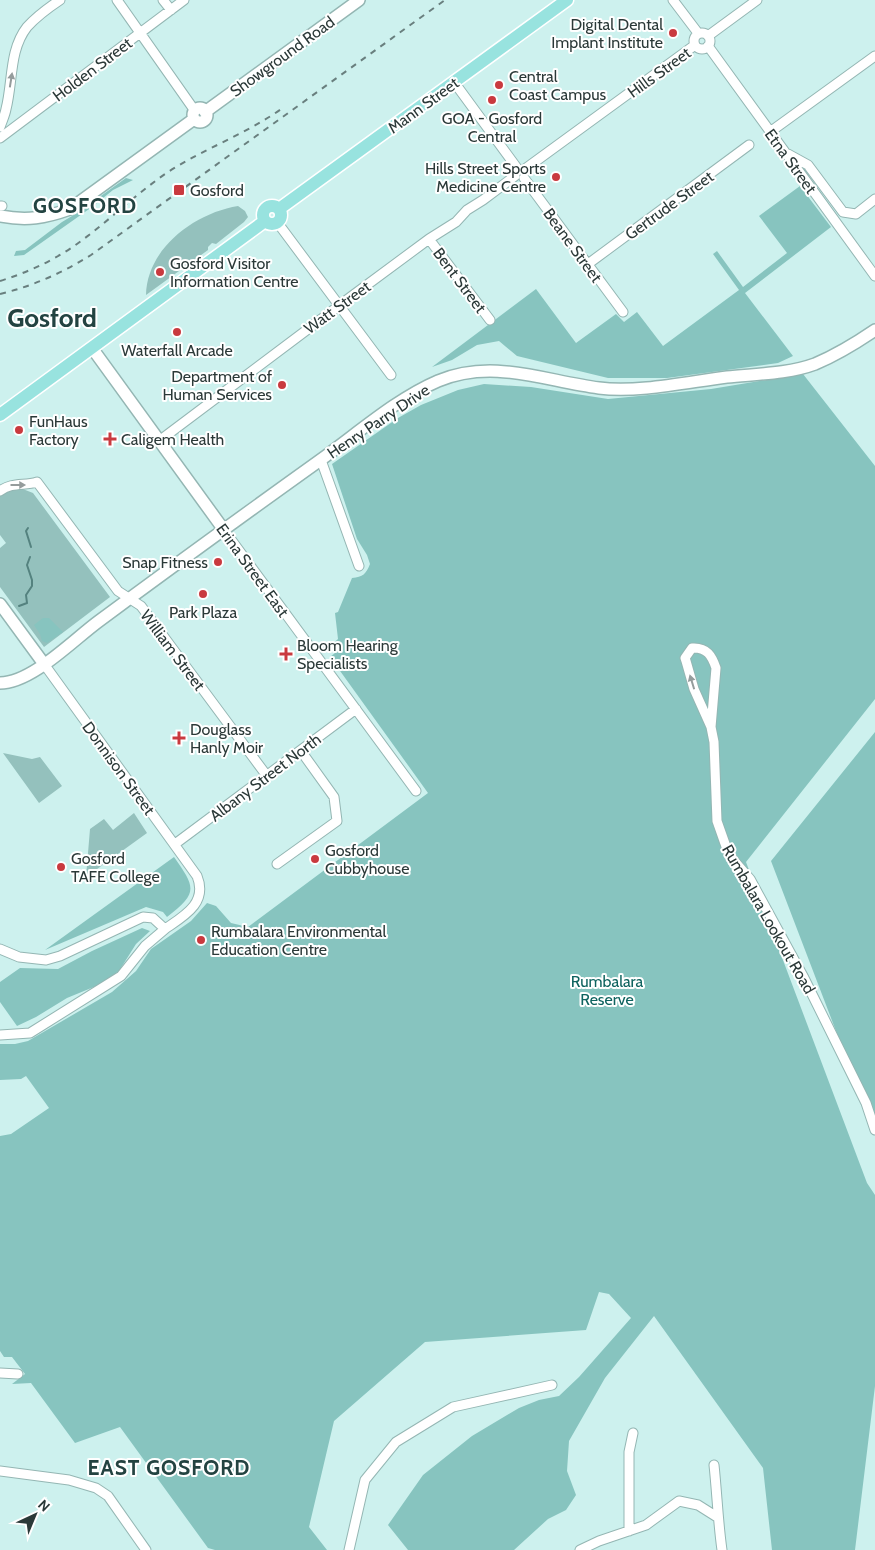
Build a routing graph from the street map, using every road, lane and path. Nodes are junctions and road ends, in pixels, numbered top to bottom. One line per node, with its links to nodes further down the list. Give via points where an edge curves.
1 (60, 0): 18 (street, one-way to 1, via 20,39 40,14)
2 (116, 0): 10 (street)
3 (163, 0): 9 (street)
4 (184, 0): 9 (street, Holden Street)
5 (359, 0): 17 (main road, Showground Road)
6 (567, 0): 16 (main road, Mann Street)
7 (673, 0): 11 (street)
8 (757, 0): 12 (street)
9 (171, 10): 10 (street, Holden Street)
10 (140, 33): 17 (street); 20 (street, Holden Street)
11 (698, 33): 12 (street); 13 (street, via 694,37)
12 (708, 36): 14 (street)
13 (695, 45): 14 (street, via 701,49); 23 (street, Hills Street)
14 (708, 46): 19 (street, Etna Street)
15 (875, 56): 19 (street)
16 (454, 82): 23 (street, Beane Street); 26 (main road, Mann Street, via 279,209 281,215)
17 (198, 114): 25 (main road, Showground Road, via 70,209 31,219)
18 (0, 128)
19 (770, 132): 22 (street, Etna Street)
20 (0, 138)
21 (749, 145): 28 (street, Gertrude Street)
22 (784, 152): 24 (street, via 808,165 843,212 856,214); 29 (street, Etna Street)
23 (520, 173): 27 (street, Watt Street); 28 (street, Beane Street)
24 (875, 199)
25 (1, 209)
26 (271, 222): 30 (street); 34 (main road)
27 (429, 239): 30 (street, Watt Street); 32 (street, Bent Street)
28 (588, 264): 31 (street, Beane Street)
29 (875, 276)
30 (339, 305): 35 (street); 37 (street, Watt Street)
31 (623, 312)
32 (490, 320)
33 (875, 330): 38 (main road, Henry Parry Drive, via 812,364 781,371 636,388 600,388 501,370 467,372 439,380 409,396)
34 (92, 348): 36 (main road); 37 (main road, Erina Street East)
35 (391, 375)
36 (0, 415)
37 (159, 441): 40 (main road, Erina Street East)
38 (321, 460): 40 (main road, Henry Parry Drive); 41 (street)
39 (0, 490): 42 (street, William Street, one-way to 42, via 8,485 37,482 118,591)
40 (224, 530): 42 (main road, Henry Parry Drive); 46 (street, Erina Street East)
41 (359, 566)
42 (129, 599): 44 (main road, Henry Parry Drive); 49 (street, William Street, via 141,606)
43 (0, 604): 44 (main road, Donnison Street)
44 (44, 664): 45 (main road, Henry Parry Drive, via 18,680); 51 (street, Donnison Street)
45 (0, 683)
46 (356, 710): 48 (street, Albany Street North); 50 (street, Erina Street East)
47 (711, 727): 47 (street, Rumbalara Lookout Road, one-way to 47, via 694,689 685,658 692,648 708,651 716,668); 56 (street, Rumbalara Lookout Road, via 717,821 729,855 750,879 804,978 866,1103)
48 (301, 751): 49 (street, Albany Street North); 52 (street, via 334,797 336,821)
49 (267, 776): 51 (street, Albany Street North)
50 (416, 791)
51 (175, 844): 53 (street, Donnison Street, via 197,876 200,891 192,909)
52 (277, 864)
53 (165, 929): 54 (street, via 153,918 143,917 46,960 19,957); 55 (street, Donnison Street, via 145,946 121,976 30,1033)
54 (0, 949)
55 (0, 1035)
56 (875, 1130)
57 (0, 1373): 58 (street)
58 (18, 1374)
59 (552, 1385): 66 (street, via 453,1407 396,1442 365,1480)
60 (633, 1433): 64 (street, via 629,1452)
61 (714, 1464): 63 (street)
62 (0, 1471): 65 (street, via 69,1480 96,1488 108,1496)
63 (717, 1517): 64 (street, via 698,1505 679,1501 646,1525); 68 (street)
64 (629, 1530): 67 (street)
65 (146, 1550)
66 (349, 1550)
67 (580, 1550)
68 (722, 1550)

